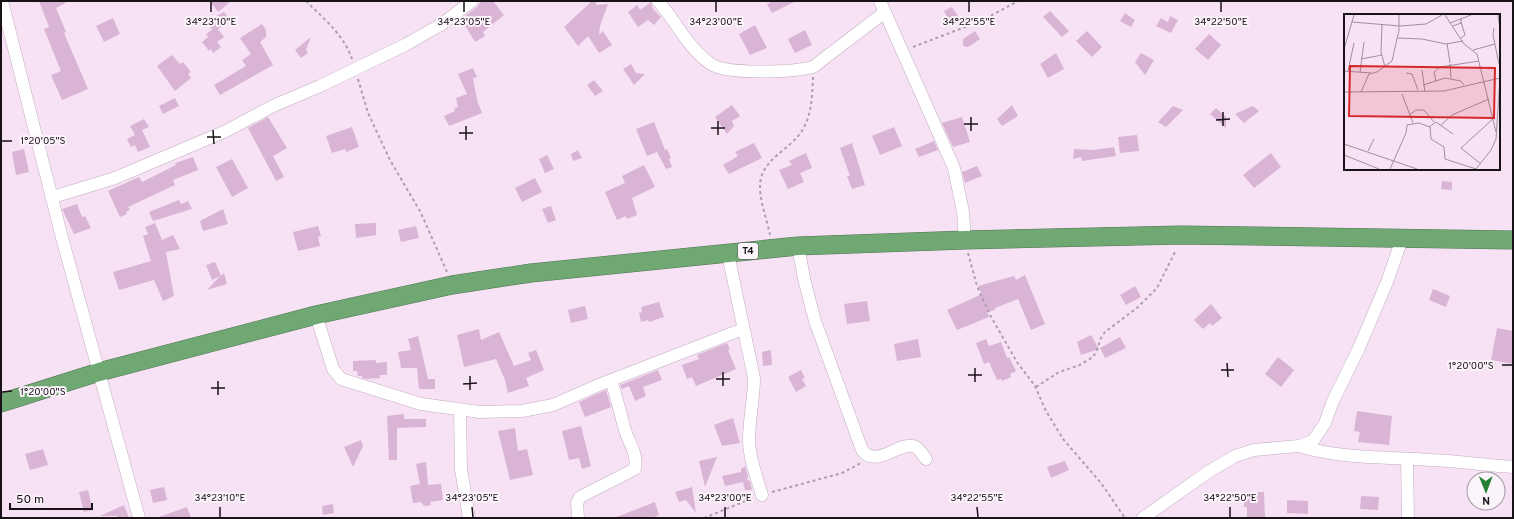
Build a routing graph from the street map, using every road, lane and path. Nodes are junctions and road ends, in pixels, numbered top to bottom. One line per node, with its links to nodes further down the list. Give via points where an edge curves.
1 (2, 1): 11 (street)
2 (306, 1): 10 (path, via 345,44)
3 (472, 1): 10 (street, via 442,24)
4 (658, 1): 9 (street, via 692,46 712,65 728,70 758,71 801,70)
5 (880, 1): 7 (street)
6 (1018, 1): 8 (path, via 981,21)
7 (885, 12): 8 (street); 9 (street)
8 (902, 51): 14 (street, via 954,168 963,212)
9 (814, 67): 17 (path, via 810,115 799,135 766,167 761,179 762,201)
10 (355, 69): 11 (street, via 273,106 226,131 115,178); 19 (path, via 368,113 390,160 421,213)
11 (53, 197): 22 (street)
12 (1181, 235): 13 (highway, T4); 14 (highway, T4); 24 (path, via 1157,288 1138,307 1105,332 1093,357 1080,365 1059,372)
13 (1402, 239): 15 (highway, T4); 27 (street, via 1388,282 1325,423 1313,441)
14 (965, 240): 16 (highway, T4); 24 (path, via 977,286 990,315 1017,362)
15 (1513, 240)
16 (798, 246): 17 (highway, T4); 28 (street, via 815,321 852,427 862,450)
17 (773, 248): 18 (highway, T4)
18 (728, 254): 19 (highway, T4, via 531,273); 21 (street)
19 (452, 285): 20 (highway, T4)
20 (316, 315): 22 (highway, T4); 26 (street, via 333,369 341,380 421,404)
21 (743, 329): 23 (street); 32 (street, via 754,378 749,441)
22 (99, 372): 25 (highway, T4); 34 (street)
23 (611, 380): 26 (street, via 553,405 522,411); 36 (street, via 636,462 634,469 580,497 577,503)
24 (1036, 387): 38 (path, via 1063,440 1101,483)
25 (1, 403)
26 (460, 410): 35 (street, via 461,469)
27 (1299, 446): 30 (street, via 1329,452); 33 (street, via 1254,450 1236,456 1208,472)
28 (870, 457): 29 (street, via 911,446); 32 (path, via 842,473)
29 (926, 459)
30 (1408, 459): 31 (street); 39 (street)
31 (1513, 467)
32 (762, 495): 37 (path)
33 (1150, 516)
34 (139, 518)
35 (468, 518)
36 (578, 518)
37 (704, 518)
38 (1125, 518)
39 (1408, 518)

